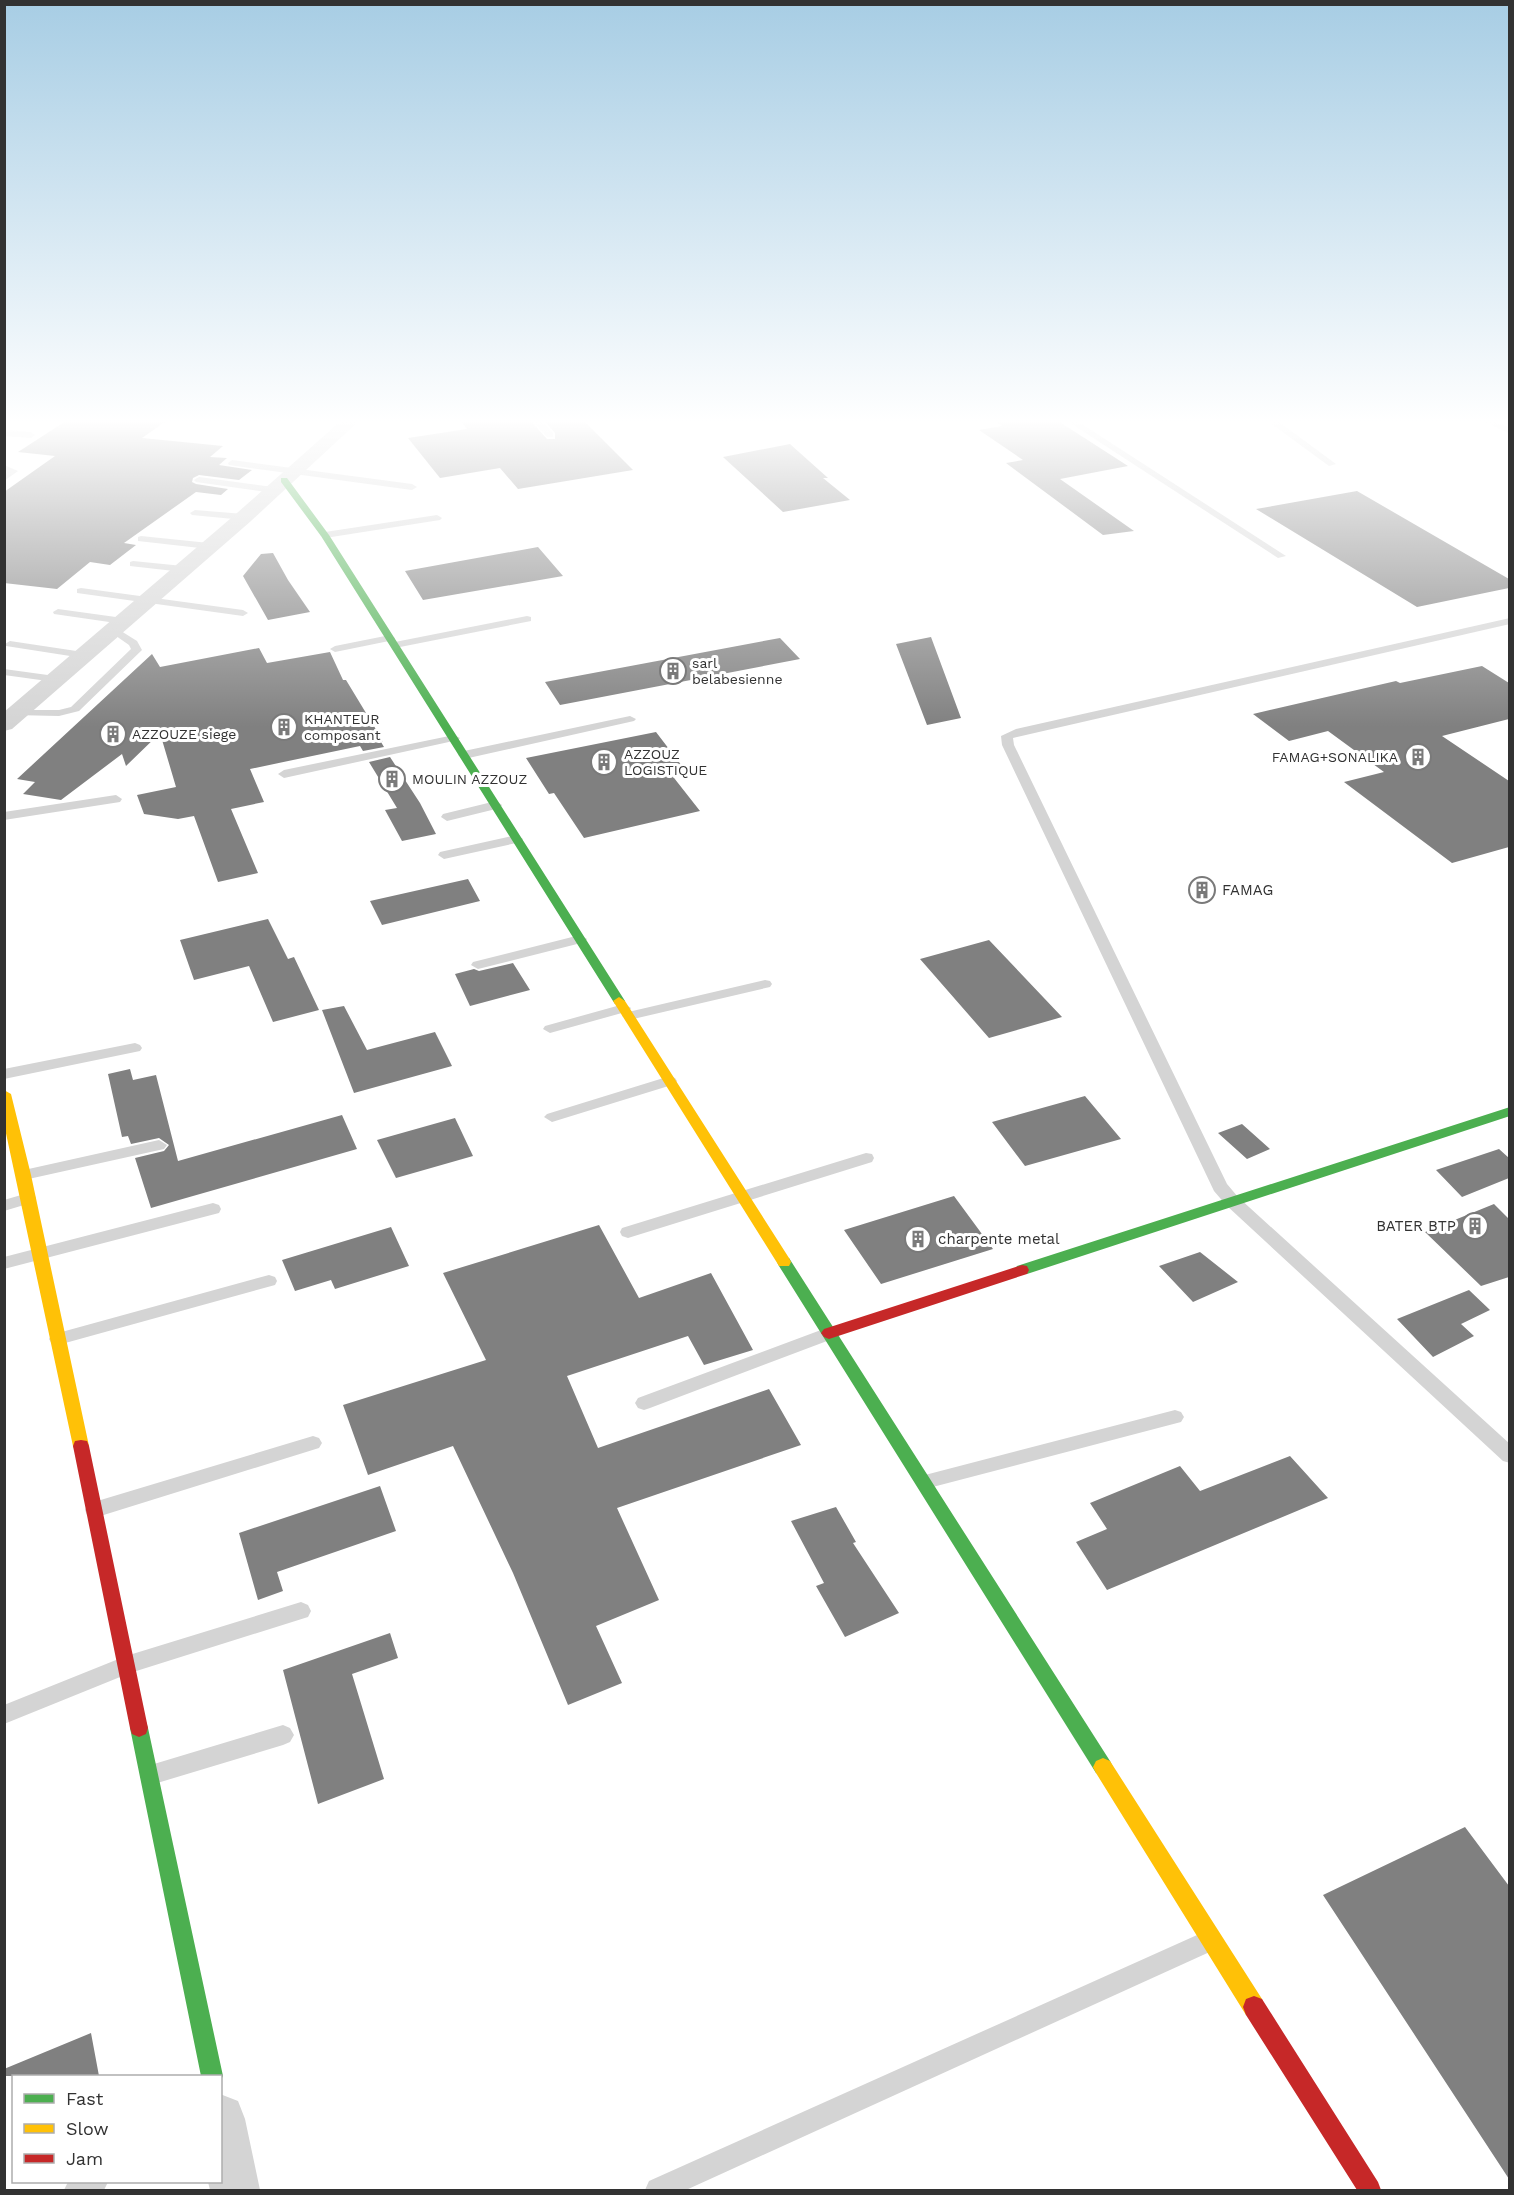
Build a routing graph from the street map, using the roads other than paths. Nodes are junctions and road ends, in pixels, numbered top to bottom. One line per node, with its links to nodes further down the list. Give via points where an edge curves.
1 (239, 521): 7 (street)
2 (315, 521): 5 (street)
3 (414, 521): 5 (lane)
4 (1227, 521): 8 (lane)
5 (325, 535): 18 (street)
6 (141, 539): 7 (lane)
7 (209, 546): 10 (street)
8 (1281, 556)
9 (134, 564): 10 (lane)
10 (183, 569): 12 (street)
11 (81, 591): 12 (lane)
12 (147, 601): 14 (lane); 17 (street)
13 (58, 612): 17 (lane)
14 (243, 613)
15 (528, 620): 18 (lane)
16 (1509, 621): 51 (lane, via 1007,736 1210,1170)
17 (118, 625): 21 (street); 24 (lane, via 137,650 75,709)
18 (393, 641): 20 (lane); 26 (street)
19 (10, 644): 21 (lane)
20 (335, 649)
21 (83, 655): 23 (street)
22 (4, 672): 23 (lane)
23 (55, 679): 24 (street)
24 (11, 718)
25 (630, 719): 27 (lane)
26 (454, 738): 27 (street); 28 (lane)
27 (464, 755): 30 (street)
28 (284, 774)
29 (116, 799): 31 (lane)
30 (496, 805): 32 (lane); 33 (street)
31 (4, 816)
32 (447, 817)
33 (518, 839): 34 (lane); 35 (street)
34 (444, 855)
35 (580, 939): 36 (lane); 38 (street)
36 (478, 965)
37 (765, 984): 38 (lane)
38 (626, 1012): 39 (lane); 42 (street)
39 (550, 1029)
40 (135, 1048): 41 (lane)
41 (4, 1074)
42 (670, 1081): 45 (lane); 49 (street)
43 (4, 1094): 48 (street)
44 (1509, 1111): 51 (street)
45 (552, 1117)
46 (159, 1145): 48 (lane)
47 (866, 1158): 49 (lane)
48 (24, 1175): 50 (street)
49 (741, 1194): 54 (lane); 58 (street)
50 (28, 1198): 52 (lane); 55 (street)
51 (1232, 1201): 58 (street); 63 (lane)
52 (4, 1206)
53 (213, 1209): 55 (lane)
54 (628, 1232)
55 (40, 1252): 56 (lane); 59 (street)
56 (4, 1263)
57 (269, 1281): 59 (lane)
58 (829, 1334): 60 (lane); 64 (street)
59 (58, 1339): 65 (street)
60 (644, 1403)
61 (1175, 1418): 64 (lane)
62 (312, 1443): 65 (lane)
63 (1509, 1456)
64 (923, 1482): 71 (street)
65 (94, 1510): 67 (street)
66 (301, 1611): 67 (lane)
67 (126, 1665): 68 (lane); 70 (street)
68 (4, 1715)
69 (283, 1735): 70 (lane)
70 (149, 1776): 72 (street)
71 (1211, 1940): 77 (lane); 78 (street)
72 (212, 2075)
73 (222, 2128): 76 (street)
74 (91, 2183): 75 (lane)
75 (77, 2190)
76 (235, 2190)
77 (658, 2190)
78 (1370, 2190)

